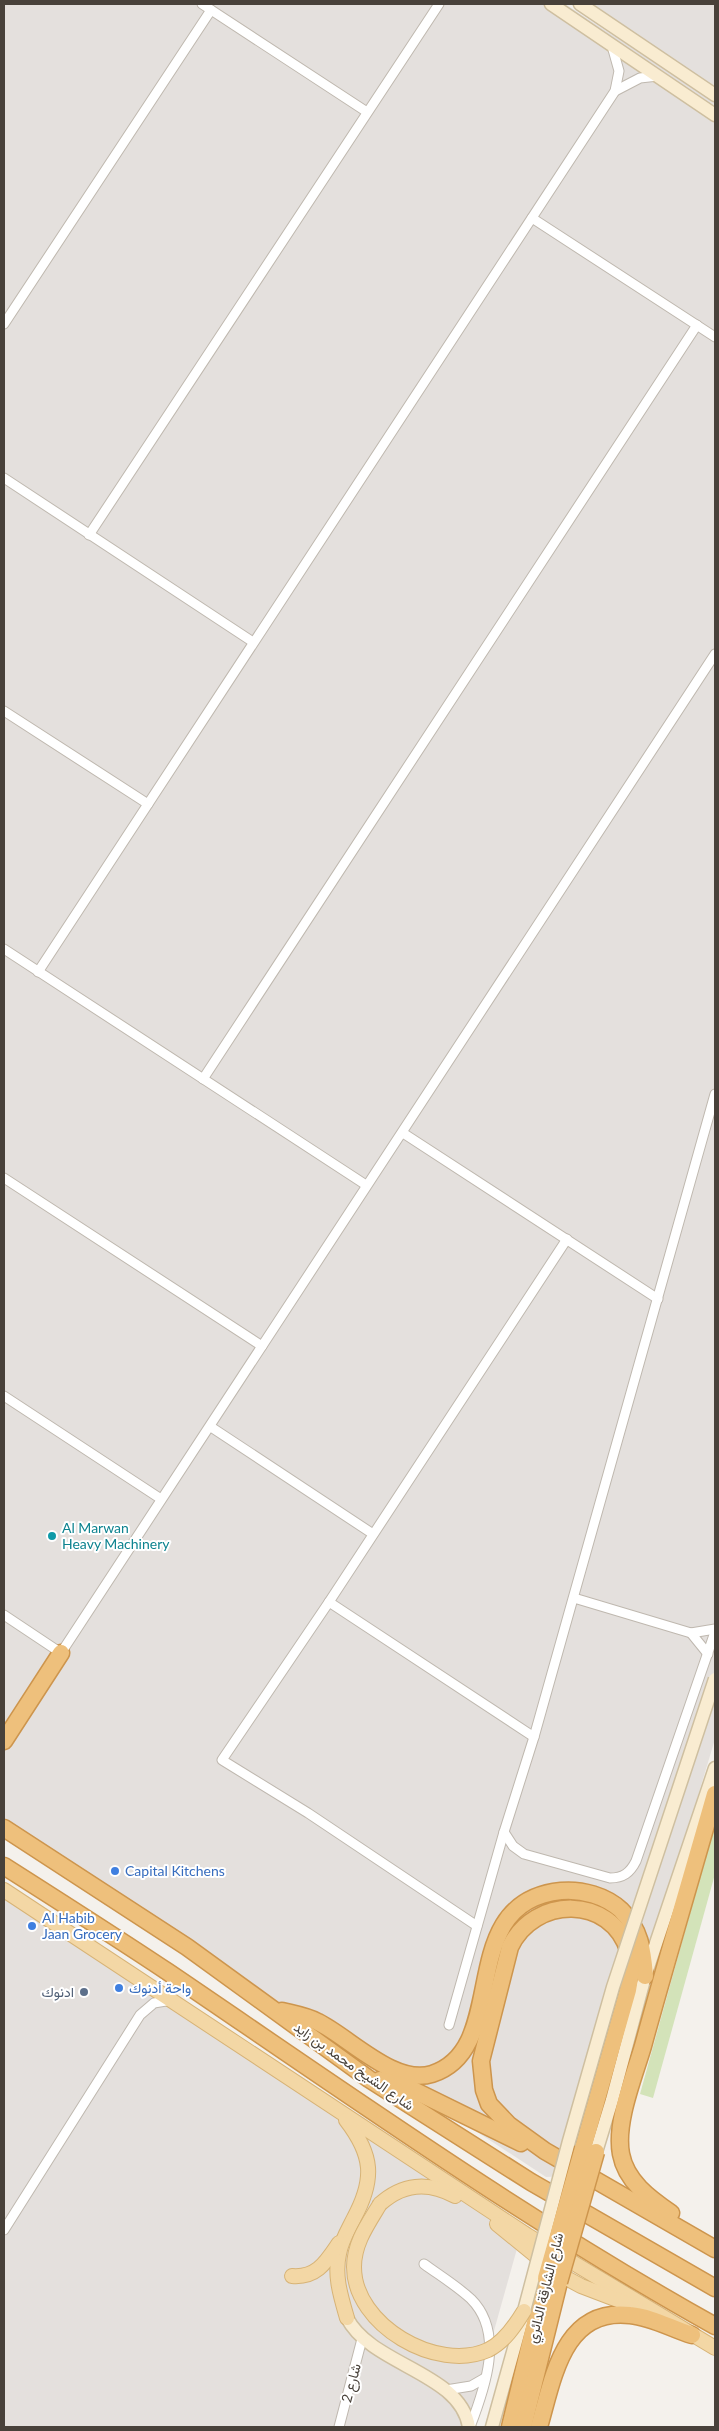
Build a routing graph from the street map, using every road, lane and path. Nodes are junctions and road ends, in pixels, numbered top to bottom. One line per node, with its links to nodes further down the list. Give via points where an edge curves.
1 (202, 4): 5 (street)
2 (439, 4): 10 (street)
3 (551, 4): 6 (street)
4 (580, 4): 9 (street)
5 (211, 10): 10 (street); 13 (street)
6 (611, 43): 7 (street); 8 (street, via 619,71)
7 (658, 76): 8 (street, via 640,78); 11 (street)
8 (615, 91): 12 (street)
9 (715, 95)
10 (367, 112): 17 (street)
11 (715, 115)
12 (532, 218): 14 (street); 18 (street)
13 (4, 324)
14 (697, 326): 15 (street); 25 (street)
15 (715, 337)
16 (4, 478): 17 (street)
17 (89, 535): 18 (street)
18 (253, 642): 22 (street)
19 (715, 654): 20 (street)
20 (712, 665): 27 (street)
21 (4, 711): 22 (street)
22 (148, 804): 24 (street)
23 (4, 950): 24 (street)
24 (38, 972): 25 (street)
25 (203, 1079): 29 (street)
26 (715, 1094): 31 (street)
27 (403, 1132): 29 (street); 30 (street)
28 (4, 1178): 32 (street)
29 (366, 1186): 32 (street)
30 (567, 1239): 31 (street); 36 (street)
31 (658, 1299): 37 (street)
32 (262, 1346): 34 (street)
33 (4, 1396): 35 (street)
34 (211, 1427): 35 (street); 36 (street)
35 (161, 1499): 42 (street)
36 (373, 1534): 38 (street)
37 (574, 1598): 41 (street); 45 (street)
38 (329, 1602): 45 (street); 53 (street, via 222,1760 308,1813)
39 (4, 1615): 42 (street)
40 (715, 1630): 41 (street); 43 (street)
41 (691, 1632): 43 (street)
42 (61, 1653): 46 (highway)
43 (708, 1654): 50 (street, via 636,1861 627,1874 610,1878 524,1854 513,1846)
44 (715, 1680): 69 (street, bridge, via 613,1987)
45 (534, 1737): 50 (street)
46 (4, 1741)
47 (715, 1768): 54 (street)
48 (715, 1794): 64 (highway, via 626,2106 620,2145 624,2166 635,2184 664,2208 698,2229)
49 (4, 1828): 56 (highway, شارع الشيخ محمد بن زايد, via 187,1947)
50 (504, 1832): 53 (street)
51 (4, 1866): 72 (highway, شارع الشيخ محمد بن زايد, via 515,2206)
52 (4, 1890): 55 (main road)
53 (477, 1926): 57 (street)
54 (645, 1976): 56 (highway, via 641,1941 623,1912 598,1896 564,1891 544,1894 526,1902 500,1929 467,2044 453,2063 438,2072 424,2076 404,2074 381,2063 316,2020); 60 (street, via 612,2100)
55 (172, 2000): 59 (main road); 62 (street, via 154,2003 140,2015)
56 (273, 2008): 58 (highway, شارع الشيخ محمد بن زايد)
57 (449, 2024)
58 (369, 2079): 61 (highway, via 406,2087 490,2129); 68 (highway, شارع الشيخ محمد بن زايد, via 531,2182)
59 (341, 2113): 63 (main road, via 362,2143 369,2174 364,2199); 71 (main road, via 527,2234)
60 (589, 2150): 61 (highway, شارع الشارقة الدائري, via 628,1990 631,1963 622,1938 607,1921 587,1911 564,1908 537,1916 516,1935 502,1973 482,2061 484,2090 489,2104 509,2125); 67 (highway, شارع الشارقة الدائري, bridge)
61 (545, 2151): 64 (highway)
62 (4, 2230)
63 (344, 2236): 66 (main road, via 317,2271 301,2277); 70 (main road, via 337,2266)
64 (715, 2249)
65 (424, 2264): 76 (street, via 470,2298 484,2318 490,2343)
66 (292, 2276)
67 (553, 2280): 81 (highway, شارع الشارقة الدائري); 82 (highway, شارع الشارقة الدائري)
68 (715, 2288)
69 (524, 2311): 71 (main road, bridge, via 499,2343 472,2356 440,2356 422,2350 396,2334 370,2311 362,2298 354,2267 360,2238 380,2204 401,2190 426,2186 438,2188 478,2210 556,2273); 80 (street)
70 (347, 2318): 74 (street)
71 (668, 2320): 73 (main road)
72 (715, 2326)
73 (692, 2335): 75 (main road); 83 (highway, via 630,2314 607,2316 586,2325 574,2335 558,2361)
74 (362, 2339): 77 (street); 78 (street, شارع 2)
75 (715, 2348)
76 (485, 2378): 77 (street, via 471,2386); 79 (street)
77 (446, 2390): 79 (street, via 460,2404)
78 (339, 2427)
79 (470, 2427)
80 (492, 2427)
81 (510, 2427)
82 (523, 2427)
83 (539, 2427)

